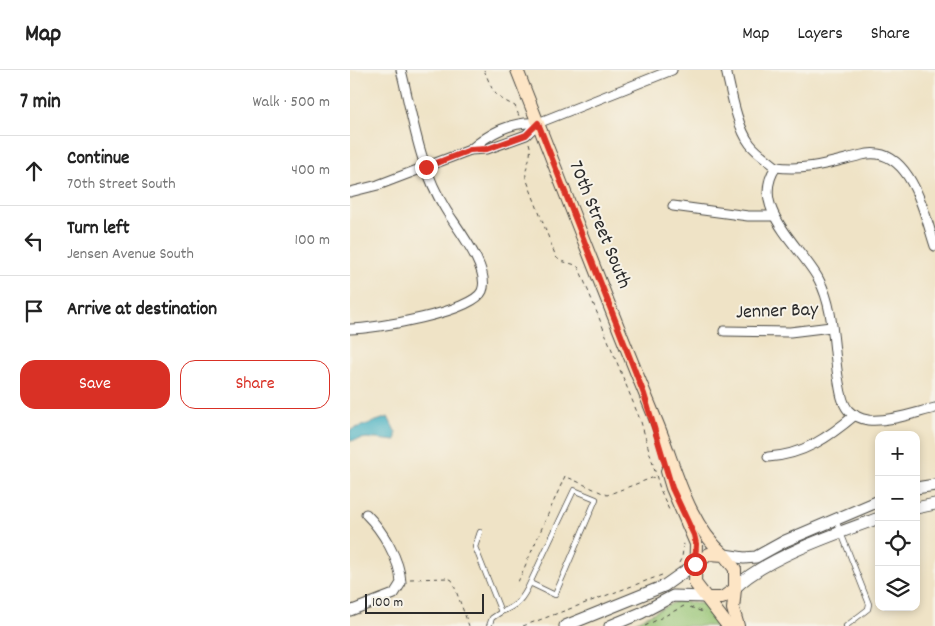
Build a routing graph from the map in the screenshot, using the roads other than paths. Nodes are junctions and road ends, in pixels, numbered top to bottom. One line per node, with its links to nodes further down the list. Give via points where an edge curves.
1 (401, 70): 7 (street, via 414,134)
2 (517, 70): 5 (main road, 70th Street South)
3 (672, 70): 5 (street)
4 (726, 70): 8 (street, via 736,112 748,142)
5 (538, 123): 6 (street, via 526,135 487,149); 6 (street, via 521,122 485,138); 16 (main road, 70th Street South)
6 (470, 150): 7 (street)
7 (426, 167): 9 (street); 14 (street, via 438,197 479,265 484,280 483,290 477,299 429,316 398,324)
8 (776, 167): 11 (street, via 768,192); 12 (street, via 795,170 865,154 889,156 901,165 908,176)
9 (350, 192)
10 (673, 206): 11 (street, via 748,216)
11 (774, 216): 13 (street, via 822,286)
12 (935, 246)
13 (831, 327): 15 (street, Jenner Bay, via 790,332); 18 (street, via 840,387 848,410)
14 (350, 329)
15 (724, 331)
16 (644, 394): 30 (main road, 70th Street South, via 686,498 704,532); 31 (main road, 70th Street South, via 672,488 694,535)
17 (935, 408): 18 (street, via 880,420 867,420)
18 (855, 415): 19 (street, via 815,445 783,456)
19 (768, 457)
20 (935, 485): 21 (street)
21 (920, 487)
22 (875, 503): 26 (street)
23 (935, 504): 24 (street)
24 (920, 507)
25 (366, 514): 35 (street, via 384,534 401,580 394,594)
26 (836, 520): 29 (lane); 30 (street, via 756,557)
27 (875, 520): 29 (street)
28 (480, 532): 36 (lane, via 475,547)
29 (841, 533): 33 (street, via 769,564 748,576); 37 (lane, via 868,604 868,609)
30 (725, 555): 31 (main road, via 709,554); 33 (main road, via 735,568)
31 (696, 564): 34 (main road, via 695,583); 39 (street, via 664,586)
32 (530, 583): 32 (lane, via 574,490 596,499 555,595); 36 (lane, via 519,603)
33 (735, 589): 34 (main road, via 722,598); 42 (main road, via 734,610)
34 (706, 598): 40 (street, via 673,596); 41 (main road)
35 (350, 611)
36 (501, 612): 38 (lane, via 494,616)
37 (852, 625): 43 (lane)
38 (489, 626)
39 (565, 626)
40 (610, 626)
41 (728, 626)
42 (738, 626)
43 (846, 626)

